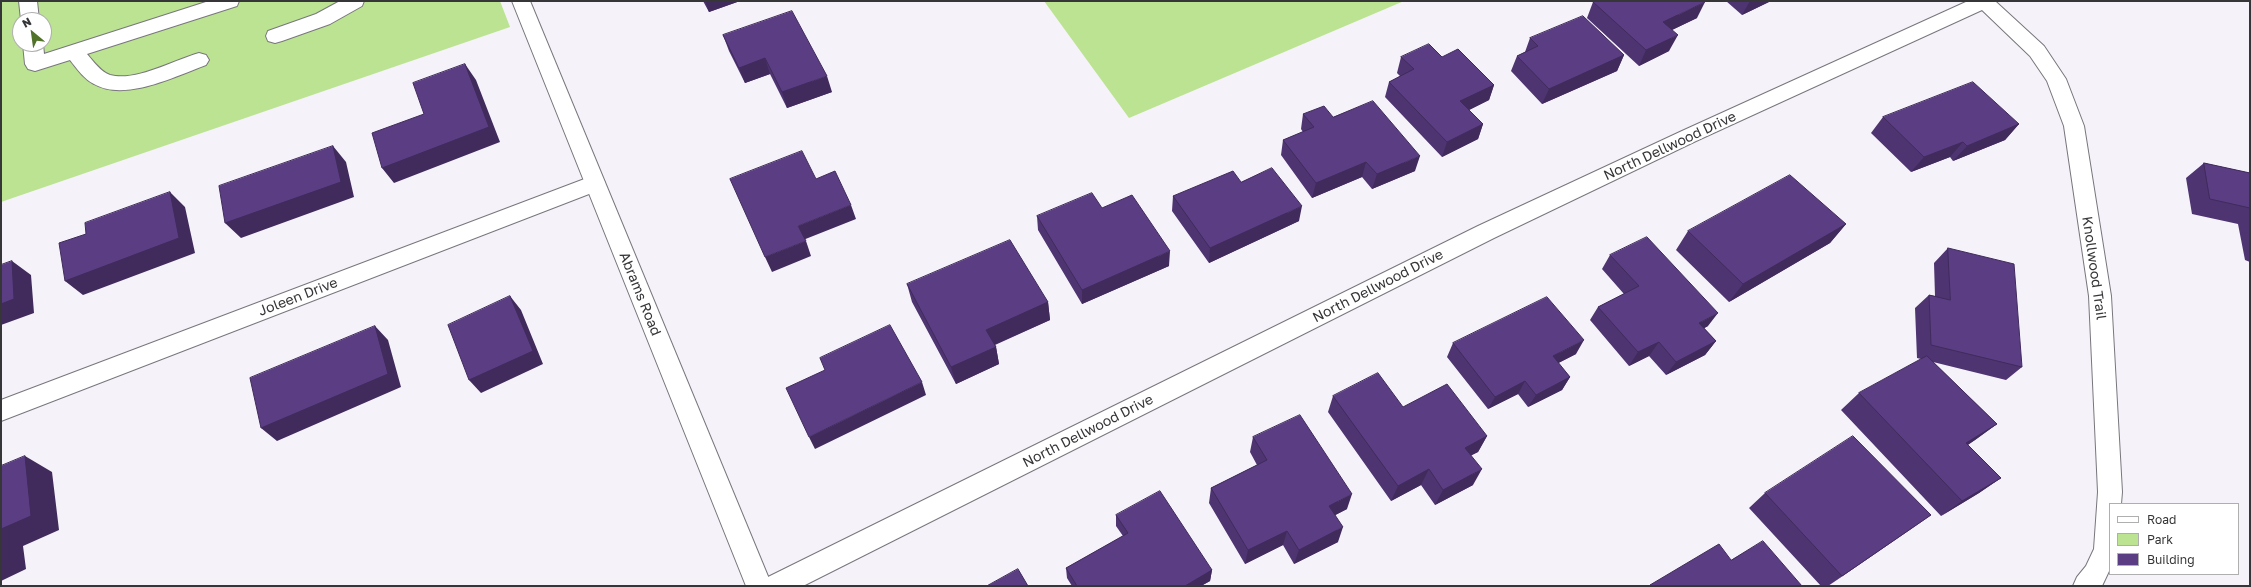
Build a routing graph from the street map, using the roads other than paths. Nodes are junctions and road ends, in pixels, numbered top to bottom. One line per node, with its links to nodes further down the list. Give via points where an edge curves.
1 (28, 1): 6 (street)
2 (230, 1): 8 (street)
3 (355, 1): 7 (street, via 323,19)
4 (520, 1): 11 (street, Abrams Road)
5 (1984, 2): 13 (street, Knollwood Trail, via 2037,52 2056,80 2074,126 2100,296); 16 (street, North Dellwood Drive, via 1689,136 1486,232)
6 (29, 12)
7 (275, 36)
8 (74, 51): 9 (street, via 35,64); 10 (street, via 92,72 106,82 126,83)
9 (34, 52)
10 (199, 60)
11 (595, 183): 12 (street, Joleen Drive); 15 (street, Abrams Road)
12 (1, 410)
13 (2109, 503)
14 (2109, 506): 17 (street, Knollwood Trail, via 2106,549 2095,576)
15 (759, 586)
16 (778, 586)
17 (2086, 586)

